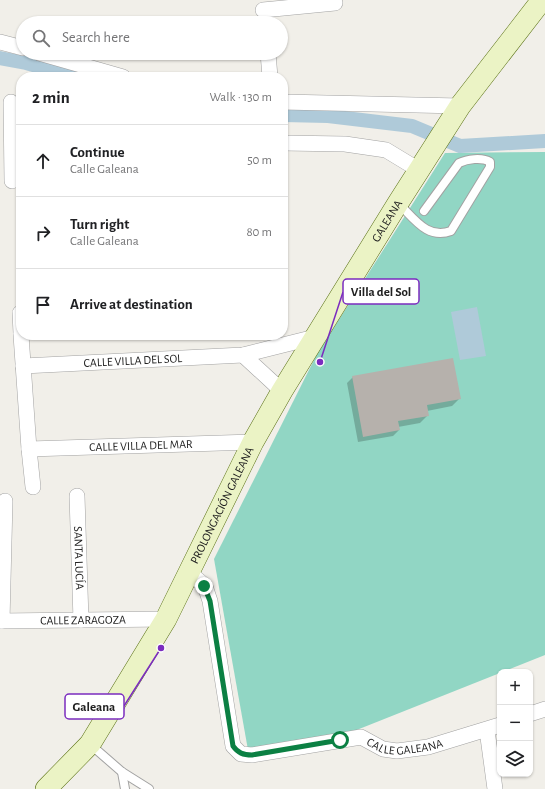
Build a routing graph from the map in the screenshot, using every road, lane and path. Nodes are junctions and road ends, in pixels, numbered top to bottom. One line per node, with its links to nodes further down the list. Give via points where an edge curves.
1 (542, 0): 12 (street, GALEANA)
2 (335, 3): 3 (street)
3 (263, 11)
4 (0, 42): 5 (street)
5 (16, 46)
6 (64, 60): 8 (street)
7 (269, 60): 9 (street)
8 (106, 72)
9 (270, 72)
10 (11, 102): 13 (street)
11 (288, 102): 12 (street)
12 (460, 106): 15 (street, GALEANA)
13 (16, 142): 16 (street)
14 (288, 143): 15 (street, via 345,144 386,150)
15 (419, 170): 17 (street, GALEANA)
16 (12, 181)
17 (398, 202): 18 (lane, via 427,230 438,234 451,230 490,167 490,162 466,160 459,164); 19 (street, GALEANA)
18 (424, 211)
19 (315, 337): 21 (street, CALLE VILLA DEL SOL); 23 (street, PROLONGACIÓN GALEANA)
20 (21, 340): 22 (street)
21 (243, 355): 22 (street, CALLE VILLA DEL SOL); 23 (street)
22 (23, 366): 25 (street)
23 (282, 391): 24 (street, PROLONGACIÓN GALEANA)
24 (253, 442): 25 (street, CALLE VILLA DEL MAR); 29 (street, PROLONGACIÓN GALEANA)
25 (29, 449): 26 (street)
26 (33, 487)
27 (77, 496): 31 (street, SANTA LUCÍA)
28 (5, 501): 32 (street)
29 (190, 573): 30 (street, PROLONGACIÓN GALEANA); 35 (street, CALLE GALEANA, via 204,586 210,601 233,746 241,754 252,755 361,737 384,749 398,751 428,747)
30 (166, 619): 31 (street, CALLE ZARAGOZA); 36 (street, PROLONGACIÓN GALEANA)
31 (80, 620): 32 (street, CALLE ZARAGOZA)
32 (1, 621)
33 (545, 709): 34 (street)
34 (533, 713)
35 (493, 728): 41 (street)
36 (90, 744): 37 (lane); 38 (street, PROLONGACIÓN GALEANA)
37 (122, 772): 39 (lane); 40 (lane)
38 (46, 789)
39 (125, 789)
40 (149, 789)
41 (495, 789)

